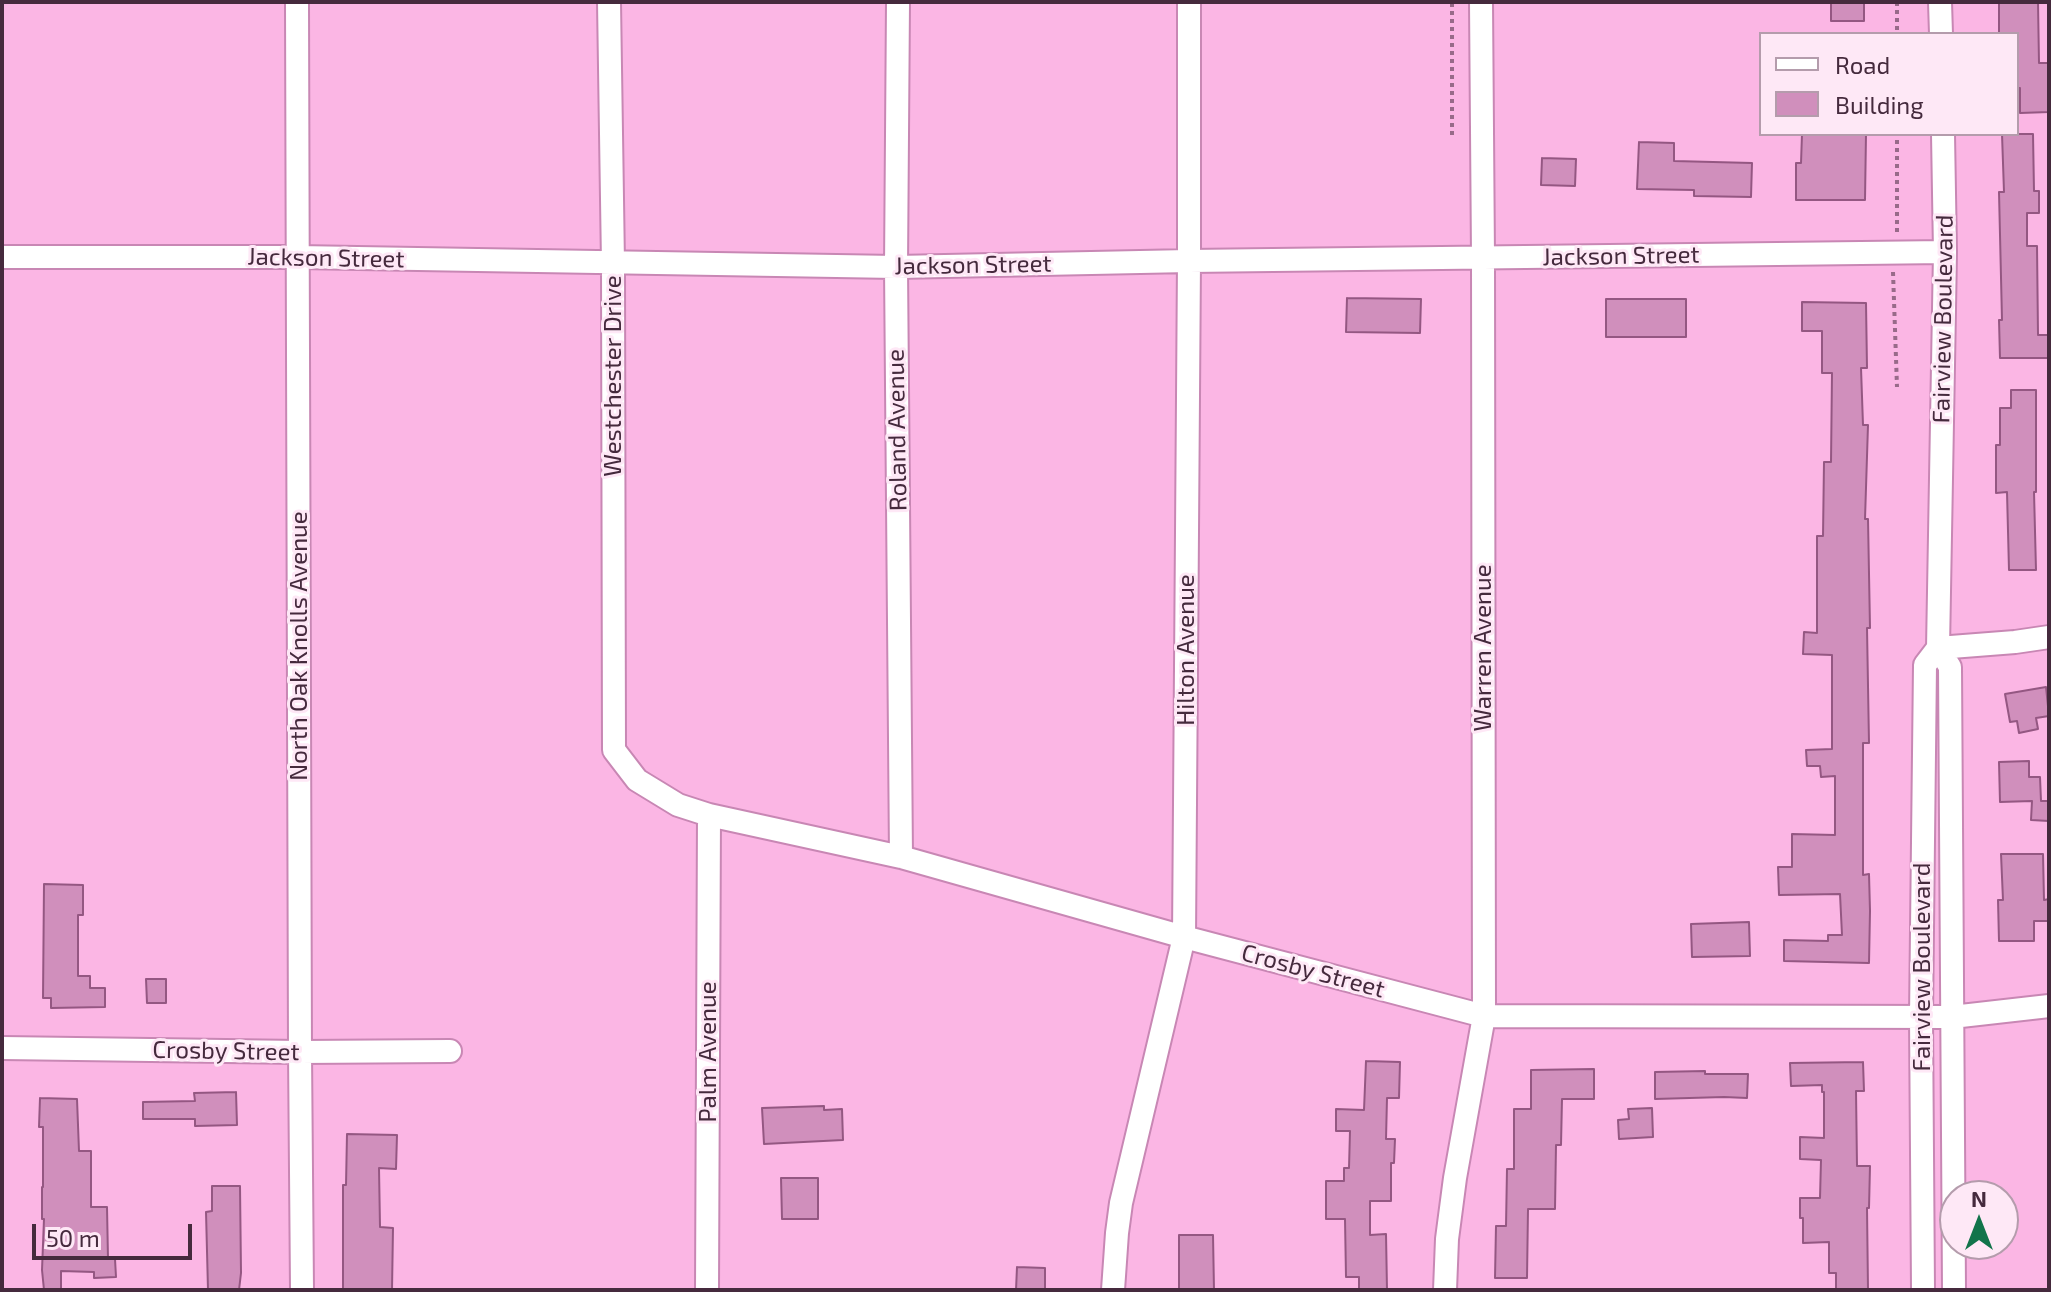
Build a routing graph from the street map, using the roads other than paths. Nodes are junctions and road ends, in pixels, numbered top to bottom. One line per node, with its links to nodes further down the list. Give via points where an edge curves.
1 (297, 2): 11 (street, North Oak Knolls Avenue)
2 (609, 2): 14 (street, Westchester Drive)
3 (898, 2): 15 (street, Roland Avenue)
4 (1189, 2): 13 (street, Hilton Avenue)
5 (1481, 2): 12 (street, Warren Avenue)
6 (1940, 2): 7 (street)
7 (1941, 32)
8 (1943, 136): 9 (street, Fairview Boulevard)
9 (1945, 252): 12 (street, Jackson Street); 17 (street, Fairview Boulevard)
10 (2, 257): 11 (street, Jackson Street)
11 (298, 257): 14 (street, Jackson Street); 28 (street, North Oak Knolls Avenue)
12 (1483, 258): 13 (street, Jackson Street); 23 (street, Warren Avenue)
13 (1189, 261): 15 (street, Jackson Street); 21 (street, Hilton Avenue)
14 (613, 264): 15 (street, Jackson Street); 18 (street, Westchester Drive)
15 (896, 267): 20 (street, Roland Avenue)
16 (2049, 637): 17 (street)
17 (1938, 648): 24 (street, Fairview Boulevard, via 1925,665); 25 (street, Fairview Boulevard, via 1950,667)
18 (614, 750): 19 (street, Crosby Street, via 637,780 678,805)
19 (709, 815): 20 (street, Crosby Street); 30 (street, Palm Avenue)
20 (901, 857): 21 (street, Crosby Street)
21 (1184, 937): 23 (street, Crosby Street); 31 (street, Hilton Avenue, via 1121,1203)
22 (2049, 1006): 25 (street, Crosby Street)
23 (1484, 1016): 24 (street, Crosby Street); 32 (street, Warren Avenue, via 1455,1178)
24 (1921, 1017): 25 (street, Crosby Street); 33 (street, Fairview Boulevard)
25 (1952, 1017): 34 (street, Fairview Boulevard)
26 (2, 1048): 28 (street, Crosby Street)
27 (450, 1051): 28 (street, Crosby Street)
28 (300, 1052): 29 (street, North Oak Knolls Avenue)
29 (302, 1290)
30 (707, 1290)
31 (1113, 1290)
32 (1445, 1290)
33 (1923, 1290)
34 (1954, 1290)

